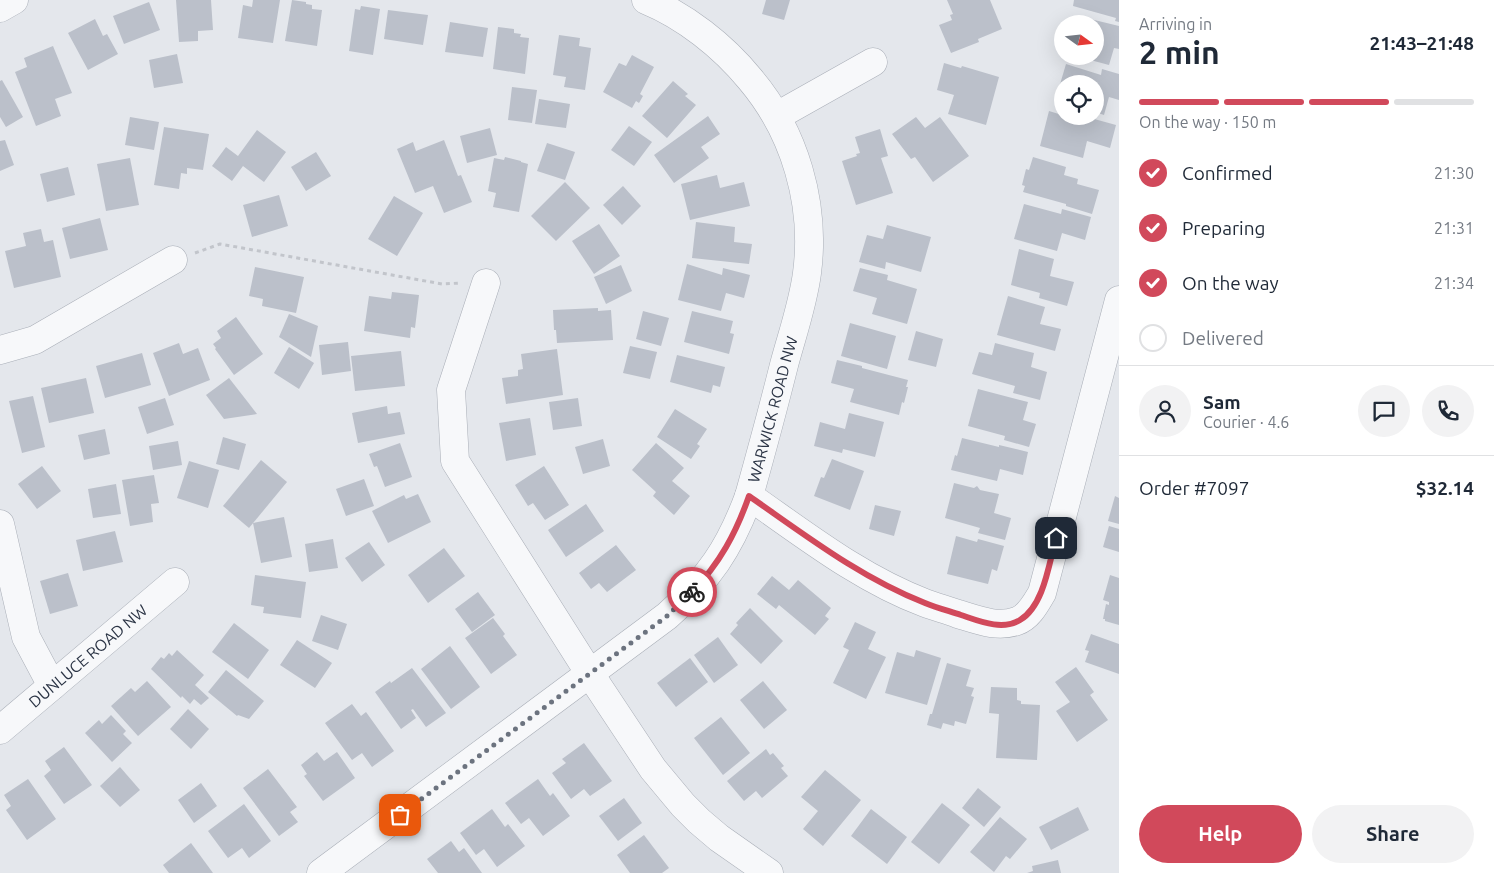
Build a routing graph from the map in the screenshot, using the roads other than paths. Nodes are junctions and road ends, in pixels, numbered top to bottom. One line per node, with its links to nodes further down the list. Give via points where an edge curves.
1 (14, 0): 3 (street)
2 (657, 2): 5 (street, WARWICK ROAD NW, via 718,46 760,90)
3 (0, 8)
4 (873, 62): 5 (street)
5 (777, 116): 10 (street, WARWICK ROAD NW, via 802,180 808,213 807,274)
6 (173, 260): 9 (street, via 35,340)
7 (486, 283): 13 (street, via 450,390 455,461)
8 (1119, 300): 10 (street, via 1042,593 1020,620 990,624 900,592 856,569)
9 (0, 350)
10 (749, 496): 13 (street, WARWICK ROAD NW, via 728,545 698,586 667,616)
11 (0, 524): 14 (street, via 26,638)
12 (175, 582): 14 (street, DUNLUCE ROAD NW)
13 (590, 674): 16 (street, WARWICK ROAD NW); 17 (street, via 653,769 683,805 719,838)
14 (52, 686): 15 (street, DUNLUCE ROAD NW)
15 (0, 730)
16 (321, 873)
17 (769, 873)

